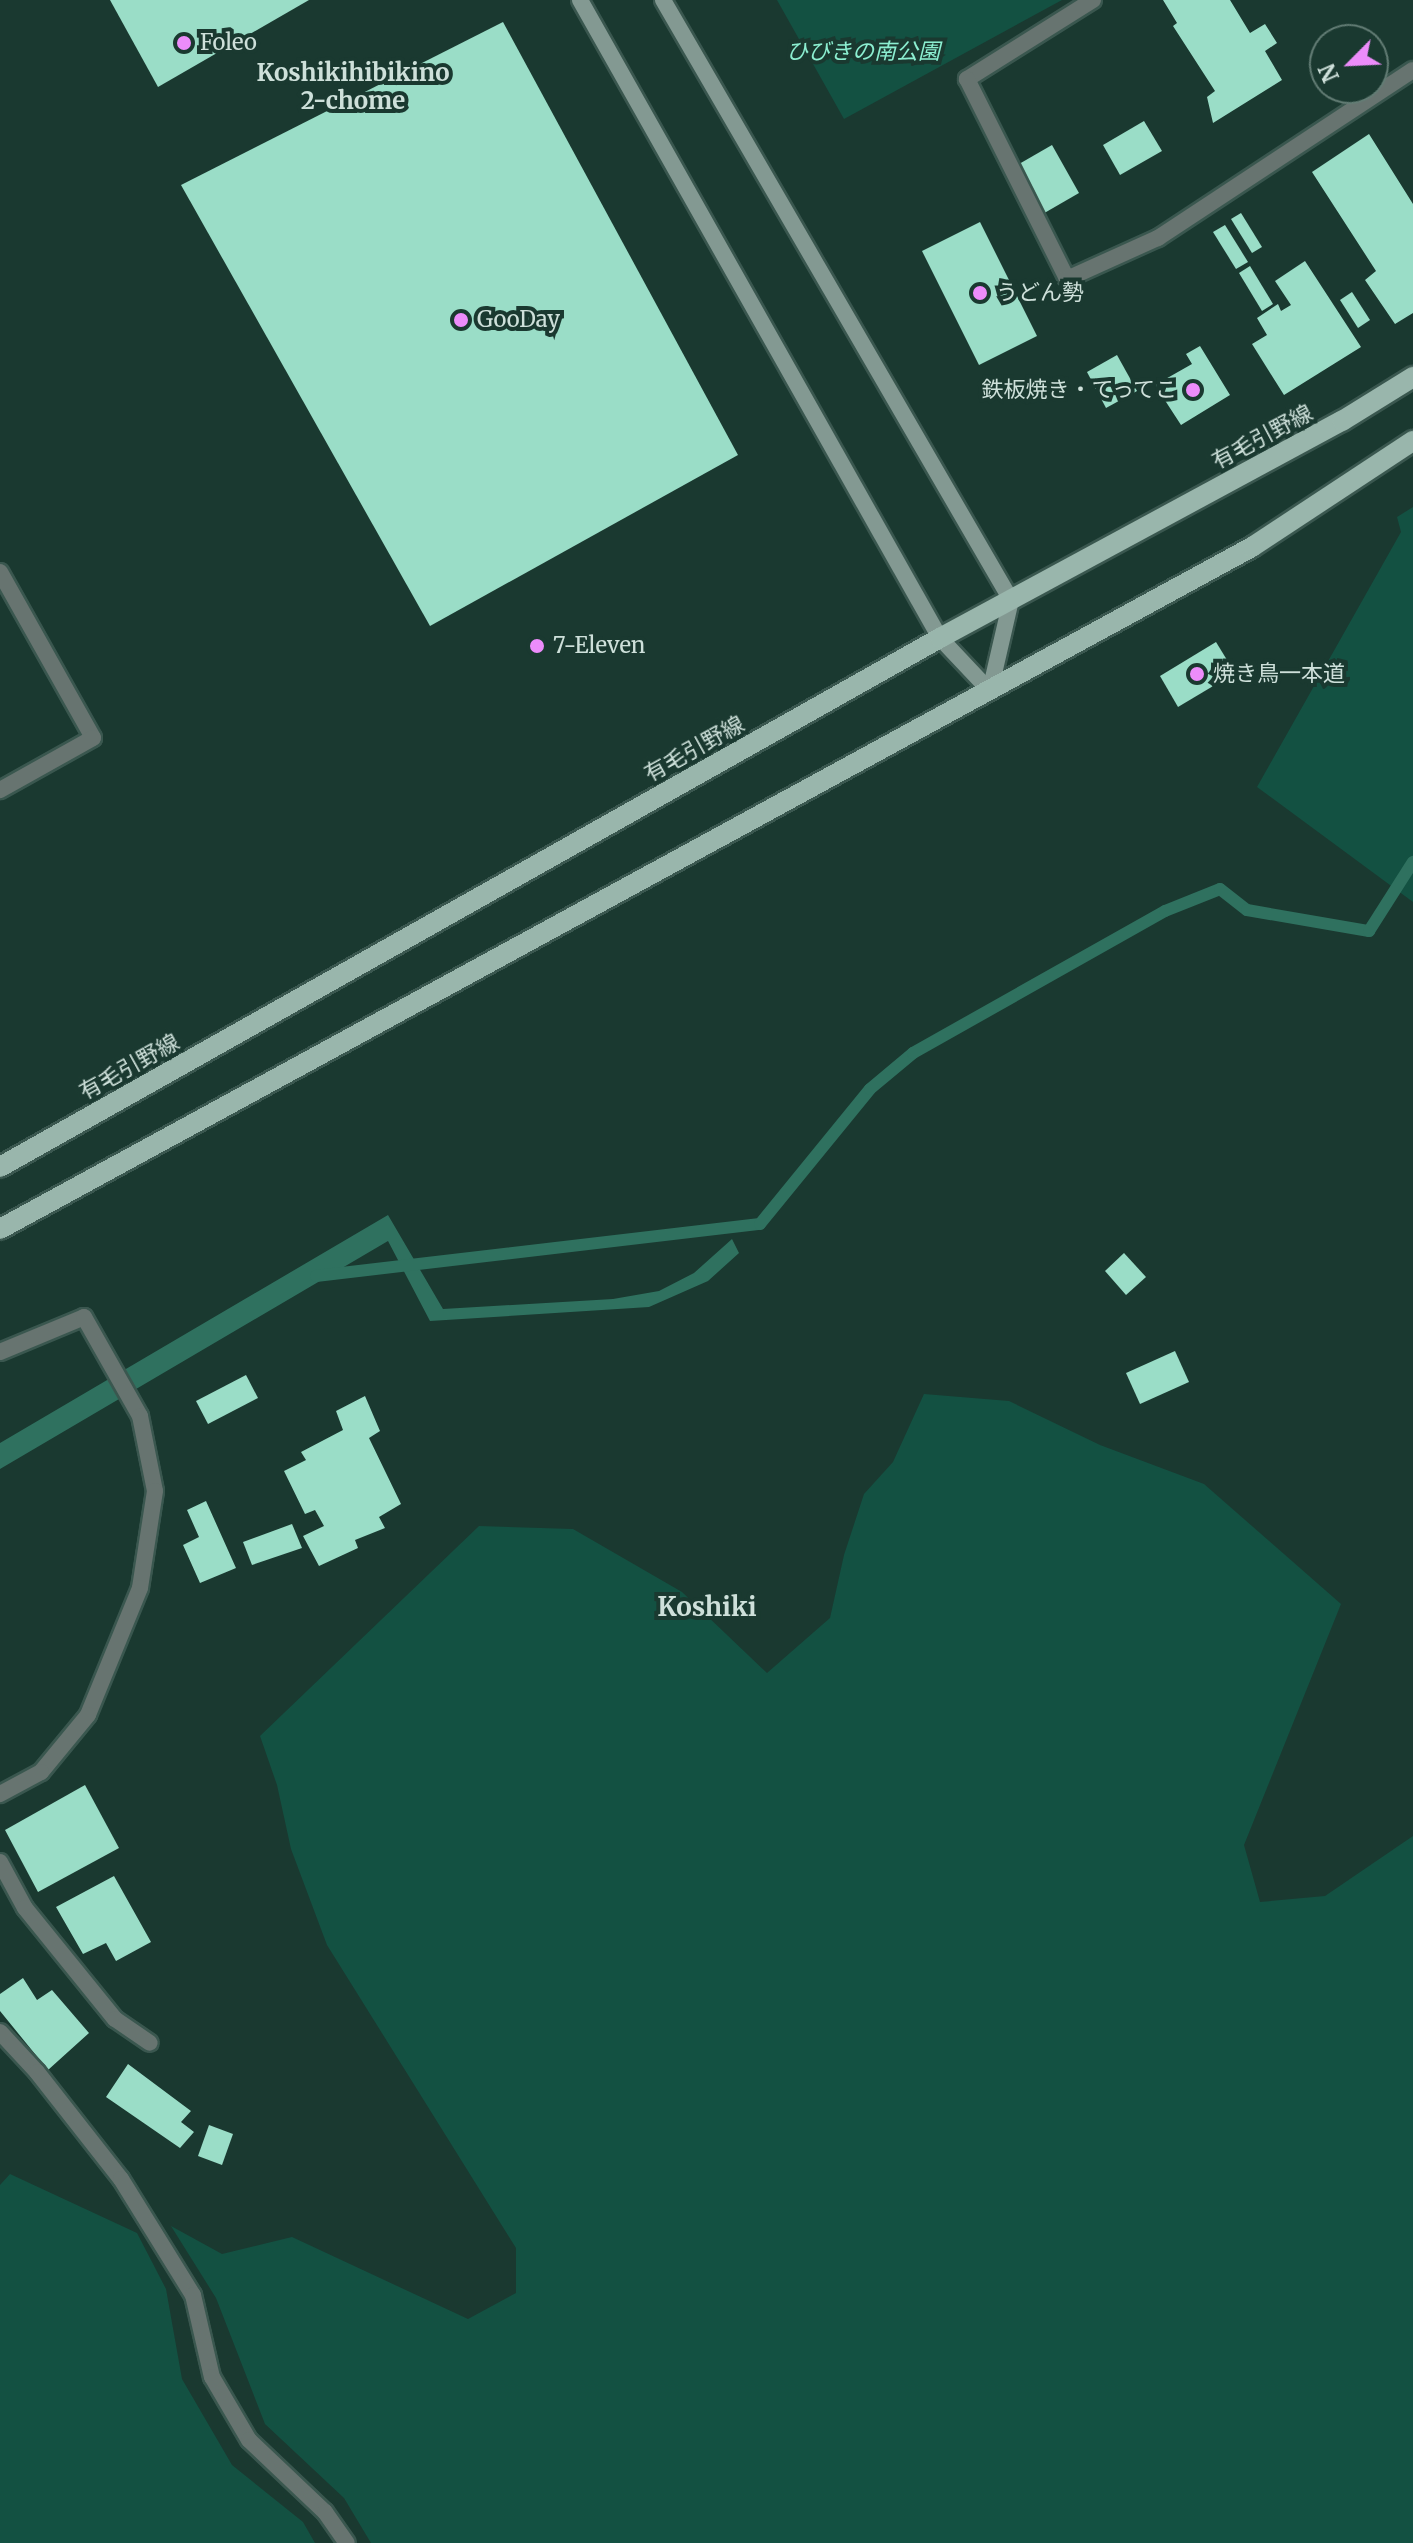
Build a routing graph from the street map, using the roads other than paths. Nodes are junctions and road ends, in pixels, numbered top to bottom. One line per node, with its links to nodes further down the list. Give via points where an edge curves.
1 (580, 0): 9 (street)
2 (663, 0): 8 (street)
3 (1093, 0): 4 (street, via 967,79 1067,279 1158,238)
4 (1413, 70)
5 (1413, 377): 8 (main road, 有毛引野線, via 1342,421)
6 (1413, 441): 10 (main road, via 1252,547)
7 (0, 572): 11 (street, via 93,738)
8 (1011, 600): 9 (main road, 有毛引野線); 10 (street)
9 (940, 638): 10 (street); 12 (main road, 有毛引野線)
10 (990, 691): 13 (main road)
11 (0, 790)
12 (0, 1167)
13 (0, 1229)
14 (0, 1352): 15 (street, via 84,1317 140,1416 155,1491 140,1588 88,1715 41,1772)
15 (0, 1794)
16 (0, 1862): 18 (street, via 25,1908 115,2019)
17 (0, 2032): 19 (street, via 121,2179 193,2295 212,2377 249,2440 325,2512)
18 (150, 2043)
19 (347, 2543)

